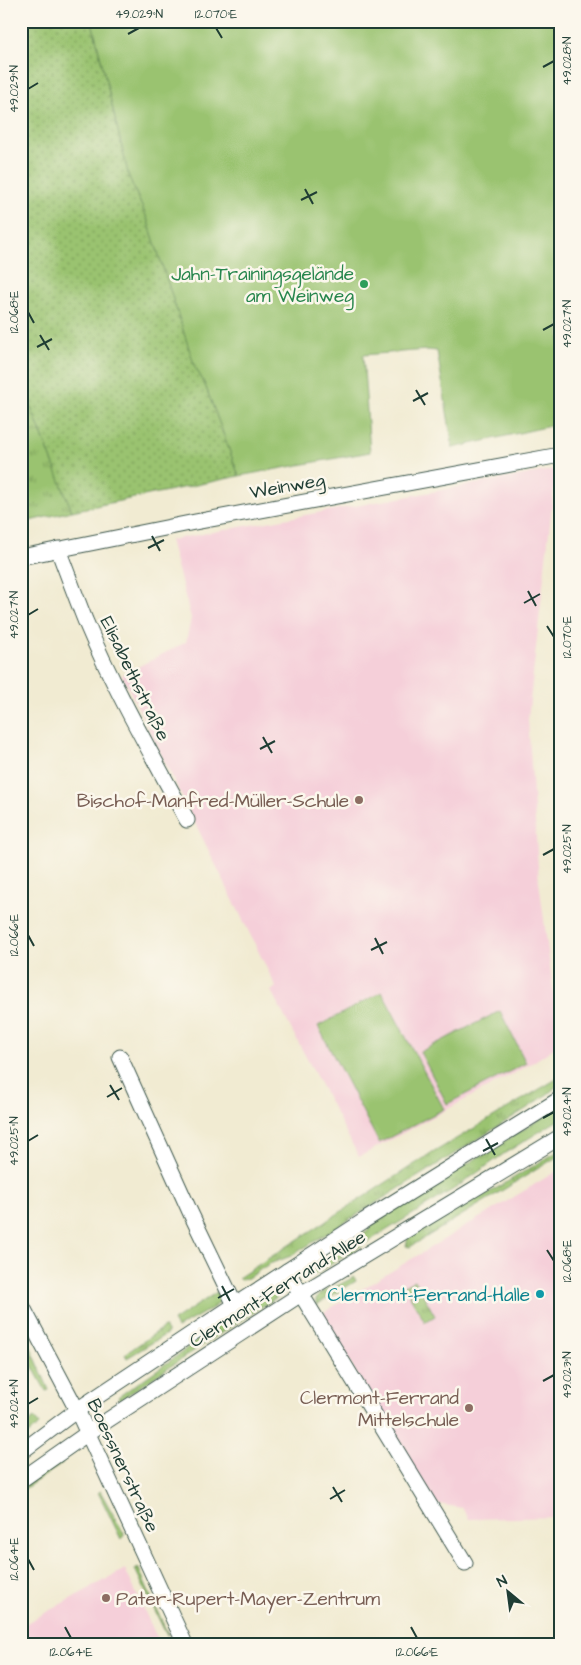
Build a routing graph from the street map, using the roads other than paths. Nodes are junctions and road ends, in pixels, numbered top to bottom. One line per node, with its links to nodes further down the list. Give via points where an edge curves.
1 (560, 455): 2 (street, Weinweg)
2 (58, 549): 3 (street, Weinweg); 4 (street, Elisabethstraße, via 105,662)
3 (21, 556)
4 (187, 820)
5 (120, 1057): 11 (street, Clermont-Ferrand-Allee)
6 (560, 1099): 8 (street, Clermont-Ferrand-Allee)
7 (560, 1137): 9 (street, Clermont-Ferrand-Allee)
8 (287, 1271): 9 (street); 11 (street, Clermont-Ferrand-Allee)
9 (301, 1294): 13 (street, Clermont-Ferrand-Allee); 16 (street)
10 (21, 1304): 12 (street, Boessnerstraße)
11 (234, 1305): 12 (street, Clermont-Ferrand-Allee)
12 (77, 1410): 13 (street, Boessnerstraße); 14 (street, Clermont-Ferrand-Allee)
13 (88, 1433): 15 (street, Clermont-Ferrand-Allee); 17 (street, Boessnerstraße)
14 (21, 1452)
15 (21, 1480)
16 (465, 1563)
17 (185, 1644)

